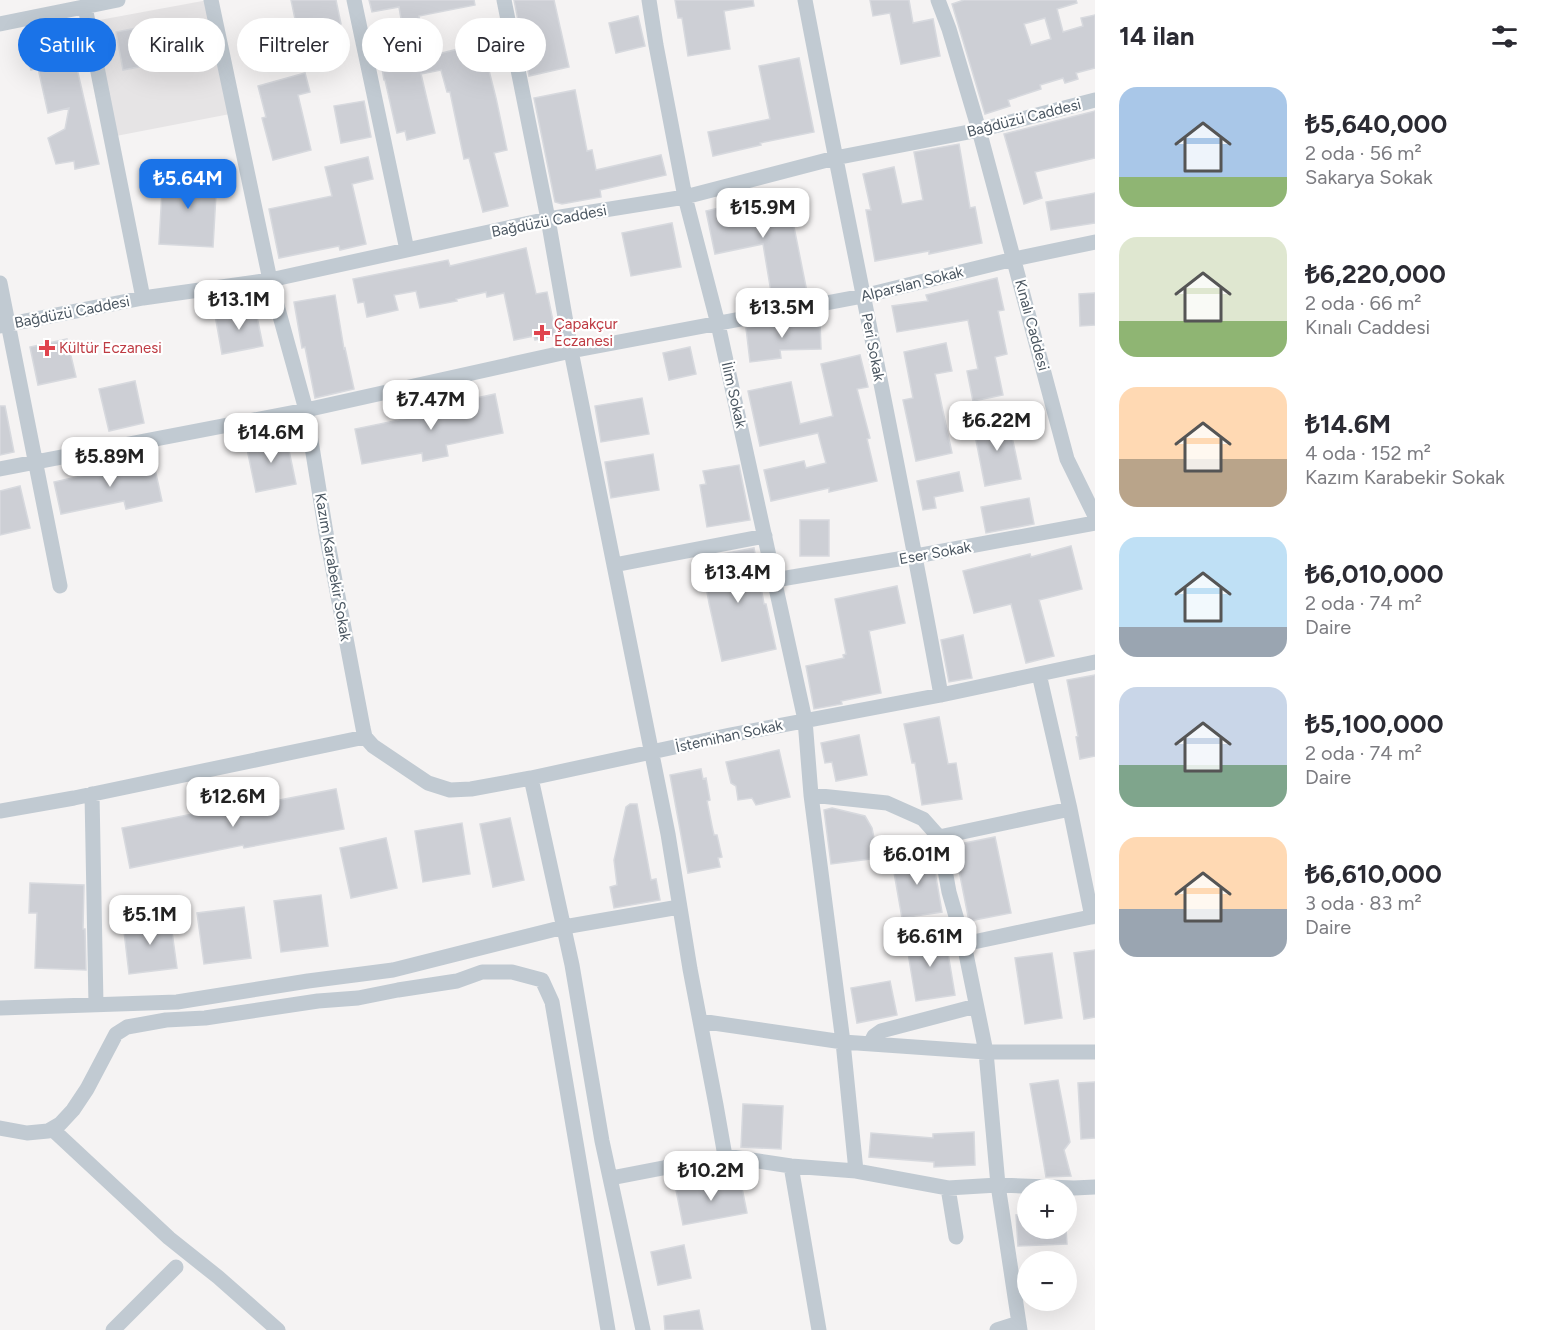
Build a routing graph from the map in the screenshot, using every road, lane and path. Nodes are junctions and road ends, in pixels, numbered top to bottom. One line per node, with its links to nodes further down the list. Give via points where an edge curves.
1 (118, 0): 8 (street)
2 (211, 0): 18 (street, Kazım Karabekir Sokak)
3 (354, 0): 16 (street)
4 (504, 0): 14 (street)
5 (649, 0): 13 (street, İlim Sokak)
6 (805, 0): 12 (street, Peri Sokak)
7 (939, 0): 11 (street, Kınalı Caddesi)
8 (86, 7): 9 (street); 21 (street)
9 (0, 24)
10 (1095, 100): 11 (street, Bağdüzü Caddesi)
11 (979, 130): 12 (street, Bağdüzü Caddesi); 17 (street, Kınalı Caddesi)
12 (835, 158): 13 (street, Bağdüzü Caddesi); 20 (street, Peri Sokak)
13 (685, 197): 14 (street, Bağdüzü Caddesi); 22 (street, İlim Sokak)
14 (548, 219): 16 (street, Bağdüzü Caddesi); 24 (street)
15 (1095, 242): 17 (street, Alparslan Sokak)
16 (407, 250): 18 (street, Bağdüzü Caddesi)
17 (1014, 259): 20 (street, Alparslan Sokak); 28 (street, Kınalı Caddesi, via 1067,459)
18 (270, 280): 21 (street, Bağdüzü Caddesi); 25 (street, Kazım Karabekir Sokak)
19 (0, 284): 23 (street)
20 (863, 296): 22 (street, Alparslan Sokak); 31 (street, Peri Sokak)
21 (143, 298): 23 (street, Bağdüzü Caddesi)
22 (718, 324): 24 (street, Alparslan Sokak); 30 (street, İlim Sokak)
23 (4, 326): 26 (street)
24 (571, 351): 25 (street, Alparslan Sokak); 32 (street)
25 (306, 410): 26 (street, Alparslan Sokak); 39 (street, Kazım Karabekir Sokak, via 326,533)
26 (35, 462): 27 (street, Alparslan Sokak); 34 (street)
27 (0, 469)
28 (1095, 516)
29 (1095, 524): 31 (street, Eser Sokak)
30 (765, 536): 32 (street); 33 (street, İlim Sokak)
31 (916, 556): 33 (street, Eser Sokak); 37 (street, Peri Sokak)
32 (614, 566): 40 (street)
33 (775, 580): 38 (street, İlim Sokak)
34 (60, 586)
35 (1095, 662): 36 (street, İstemihan Sokak)
36 (1039, 674): 37 (street, İstemihan Sokak); 44 (street)
37 (941, 695): 38 (street, İstemihan Sokak)
38 (805, 720): 40 (street, İstemihan Sokak); 43 (street, İlim Sokak)
39 (369, 741): 41 (street, İstemihan Sokak, via 428,783 450,790); 42 (street)
40 (652, 752): 41 (street, İstemihan Sokak); 47 (street)
41 (531, 778): 49 (street)
42 (92, 794): 45 (street); 51 (street)
43 (811, 795): 46 (street, via 887,803 923,819); 55 (street, İlim Sokak)
44 (1071, 809): 46 (street); 48 (street)
45 (0, 811)
46 (939, 837): 50 (street)
47 (679, 907): 49 (street); 54 (street)
48 (1093, 916): 50 (street)
49 (564, 927): 51 (street, via 393,970 177,1002); 64 (street)
50 (964, 944): 52 (street)
51 (96, 1005): 53 (street)
52 (976, 1006): 56 (street, via 881,1031); 57 (street)
53 (0, 1008)
54 (700, 1021): 55 (street); 61 (street)
55 (843, 1042): 56 (street); 63 (street, İlim Sokak)
56 (870, 1044): 57 (street)
57 (986, 1052): 58 (street); 65 (street)
58 (1095, 1052)
59 (0, 1128): 60 (street, via 27,1133)
60 (52, 1129): 72 (street, via 169,1238); 73 (street, via 73,1110 116,1034 127,1027 358,998 457,981 482,972 512,972 542,980 552,1002)
61 (725, 1156): 62 (street); 64 (street)
62 (791, 1166): 63 (street); 75 (street)
63 (856, 1171): 67 (street)
64 (611, 1178): 74 (street)
65 (998, 1185): 66 (street); 67 (street); 70 (street)
66 (1095, 1187)
67 (948, 1188): 68 (street)
68 (956, 1237)
69 (176, 1267): 71 (street)
70 (1019, 1326): 76 (street)
71 (113, 1330)
72 (278, 1330)
73 (608, 1330)
74 (643, 1330)
75 (819, 1330)
76 (997, 1330)

